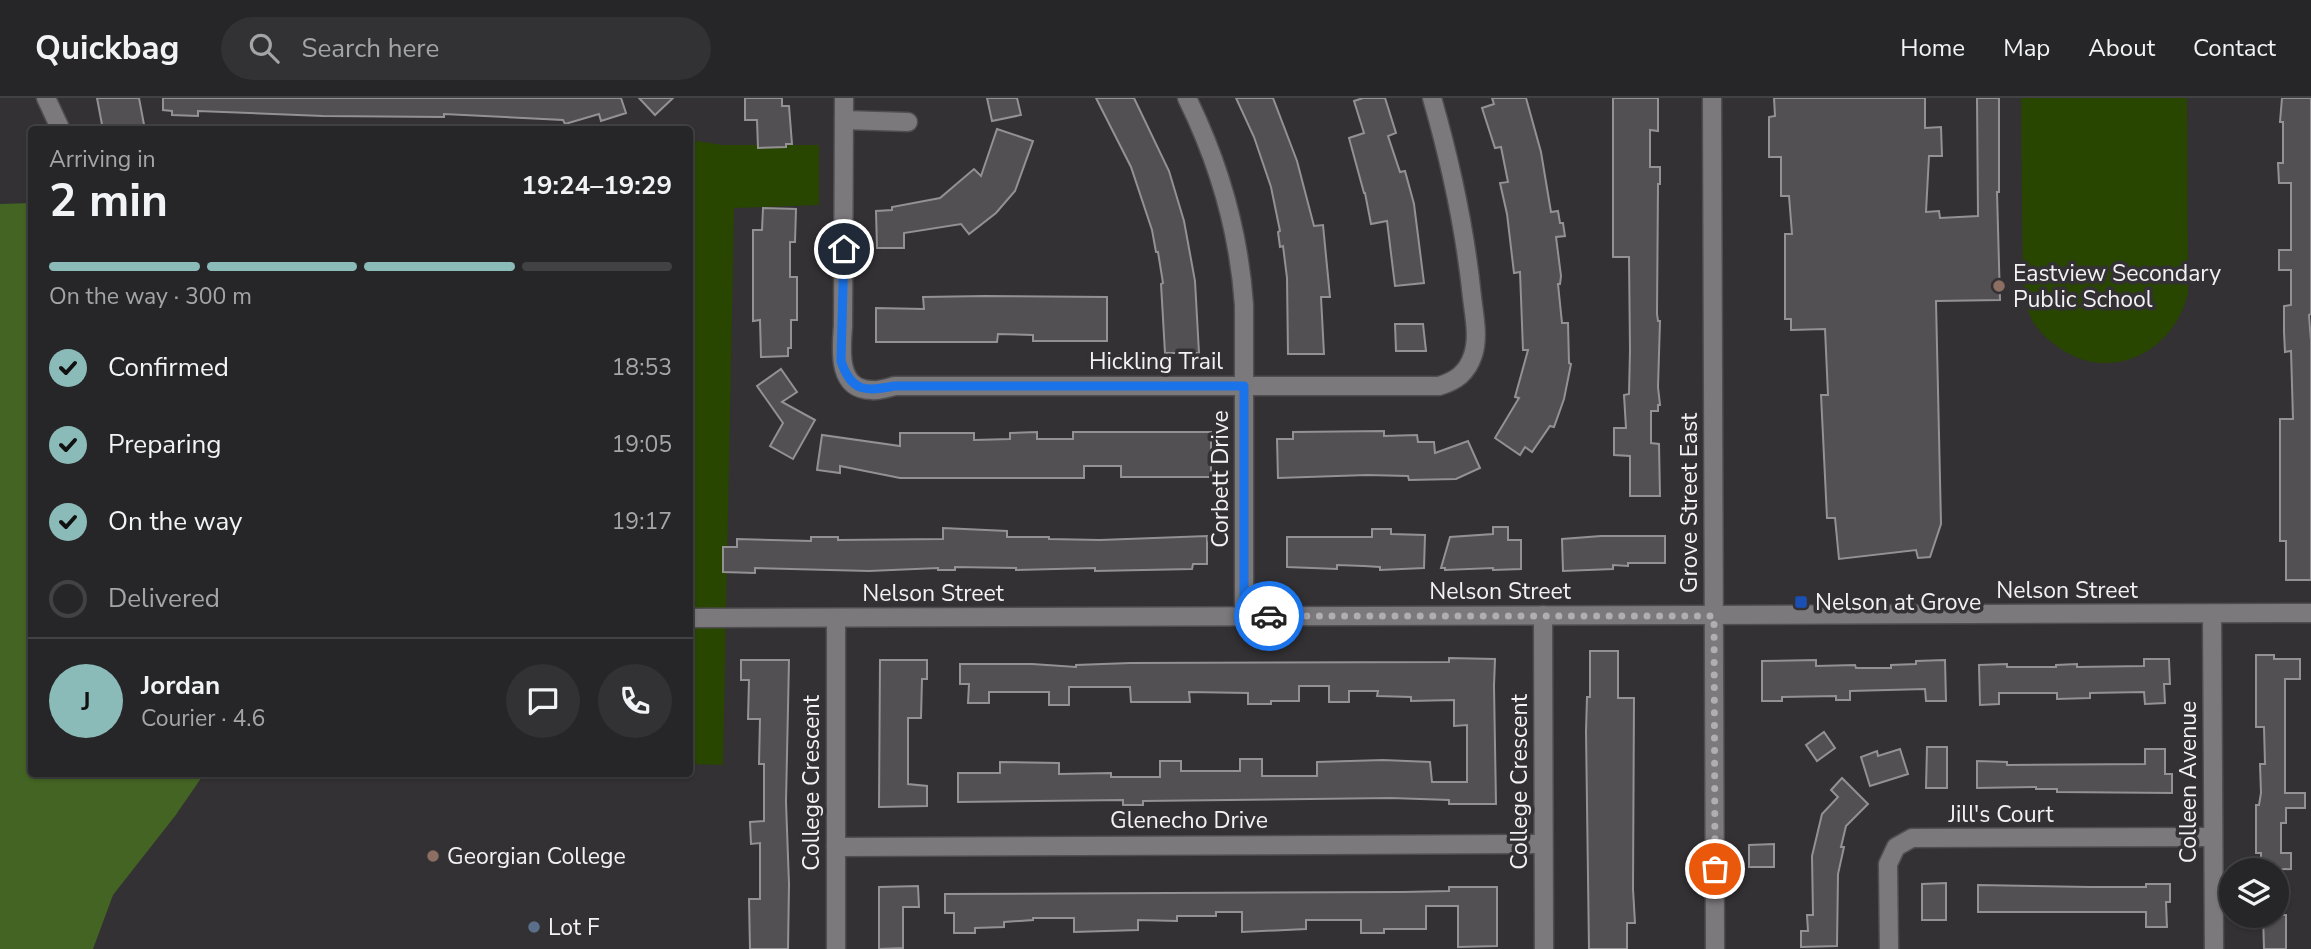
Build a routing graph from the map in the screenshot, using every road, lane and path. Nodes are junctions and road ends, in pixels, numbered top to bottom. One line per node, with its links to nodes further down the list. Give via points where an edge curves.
1 (46, 98): 8 (street)
2 (844, 98): 6 (street, Hickling Trail)
3 (1187, 98): 9 (street, Corbett Drive, via 1214,162 1236,240 1244,306)
4 (1432, 98): 9 (street, Hickling Trail, via 1468,254 1475,334 1474,354 1466,371 1439,386)
5 (1712, 98): 14 (street, Grove Street East)
6 (844, 120): 7 (street); 9 (street, Hickling Trail, via 841,351 844,369 855,384 873,391 894,386)
7 (908, 122)
8 (59, 126)
9 (1244, 386): 13 (street, Corbett Drive)
10 (2311, 613): 11 (street, Nelson Street)
11 (2212, 614): 14 (street, Nelson Street); 17 (street, Colleen Avenue)
12 (1543, 615): 13 (street, Nelson Street); 14 (street, Nelson Street); 18 (street, College Crescent)
13 (1244, 616): 16 (street, Nelson Street)
14 (1714, 616): 22 (street, Grove Street East)
15 (693, 618): 16 (street, Nelson Street)
16 (836, 618): 19 (street, College Crescent)
17 (2213, 837): 23 (street, Jill's Court, via 1912,838 1896,847 1888,864); 24 (street, Colleen Avenue)
18 (1543, 844): 19 (street, Glenecho Drive); 21 (street, College Crescent)
19 (836, 847): 20 (street, College Crescent)
20 (835, 949)
21 (1544, 949)
22 (1715, 949)
23 (1889, 949)
24 (2214, 949)

